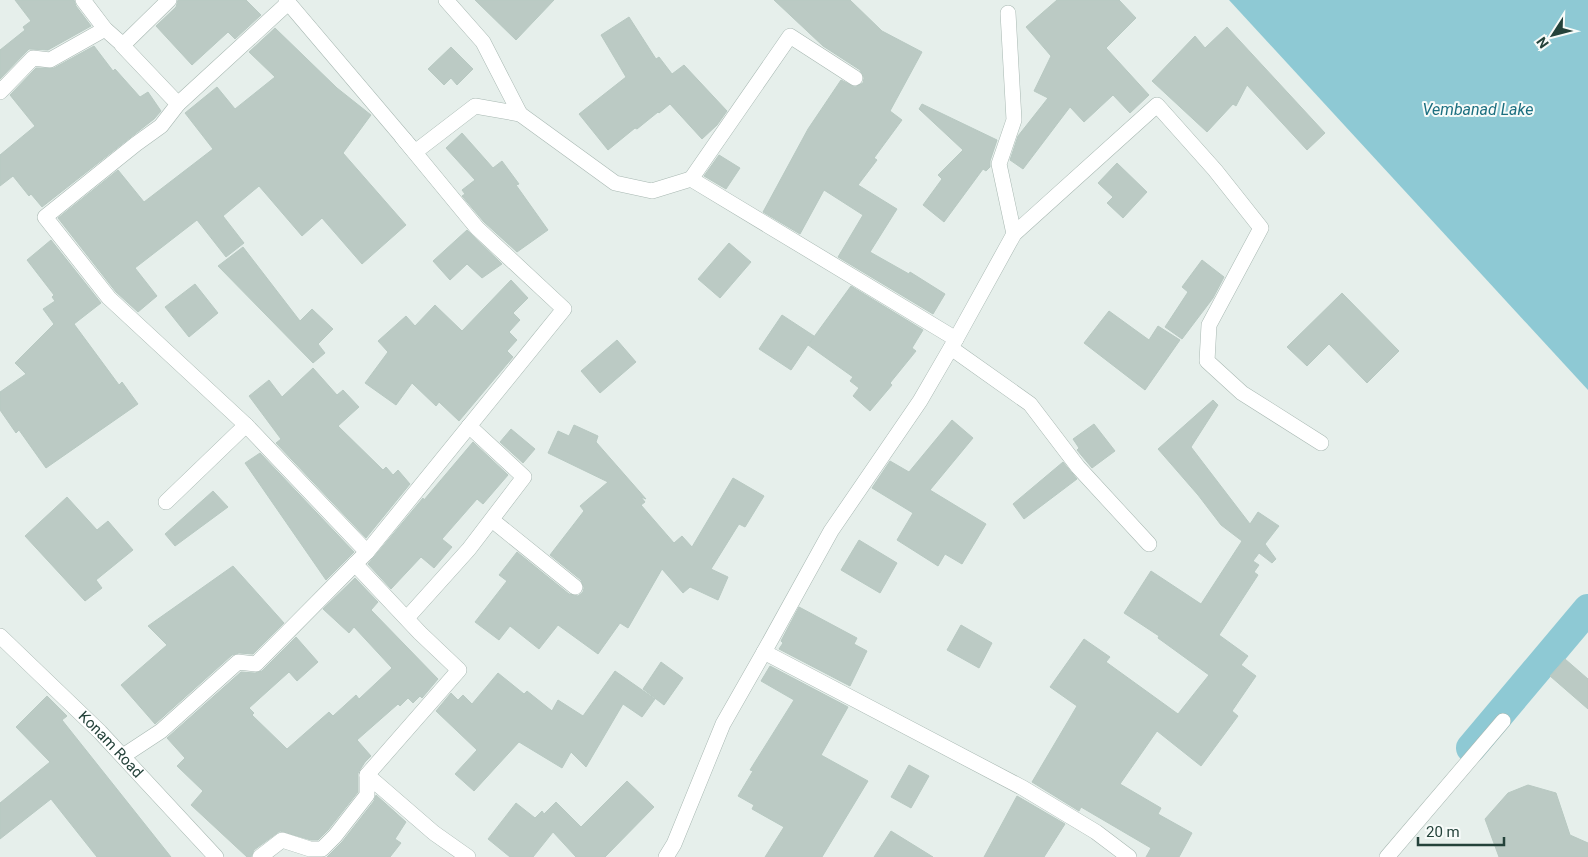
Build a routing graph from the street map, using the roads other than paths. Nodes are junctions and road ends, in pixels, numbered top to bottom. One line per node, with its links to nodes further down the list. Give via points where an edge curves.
1 (83, 0): 6 (street)
2 (169, 0): 7 (street)
3 (446, 0): 11 (street, via 483,42)
4 (287, 1): 10 (street); 12 (street)
5 (1008, 13): 14 (street, via 1014,120 999,164)
6 (105, 29): 7 (street); 9 (street, via 50,60 33,58)
7 (122, 45): 10 (street)
8 (855, 78): 13 (street, via 790,36)
9 (0, 92)
10 (178, 104): 16 (street, via 162,126 44,217 110,298)
11 (520, 114): 12 (street, via 475,106 415,152); 13 (street, via 615,183 652,191)
12 (402, 137): 17 (street, via 477,228 564,309)
13 (691, 179): 15 (street)
14 (1014, 234): 15 (street); 18 (street, via 1158,105 1261,228 1209,325 1207,361 1242,393)
15 (953, 344): 21 (street, via 1030,404 1078,467); 27 (street, via 920,401 831,531)
16 (246, 425): 19 (street); 22 (street)
17 (469, 426): 20 (street, via 524,477); 22 (street)
18 (1322, 443)
19 (166, 502)
20 (492, 520): 24 (street); 25 (street)
21 (1149, 544)
22 (367, 552): 23 (street)
23 (355, 564): 25 (street); 29 (street, via 256,664 238,662 161,731)
24 (575, 587)
25 (407, 618): 30 (street, via 459,670)
26 (0, 636): 29 (street, Konam Road)
27 (764, 652): 34 (street, via 723,724); 35 (street, via 1023,788 1096,832)
28 (1503, 721): 36 (street)
29 (123, 756): 31 (street, Konam Road)
30 (367, 775): 32 (street, via 367,796 322,849 282,840); 33 (street, via 434,833)
31 (216, 857)
32 (260, 857)
33 (468, 857)
34 (666, 857)
35 (1129, 857)
36 (1387, 857)

